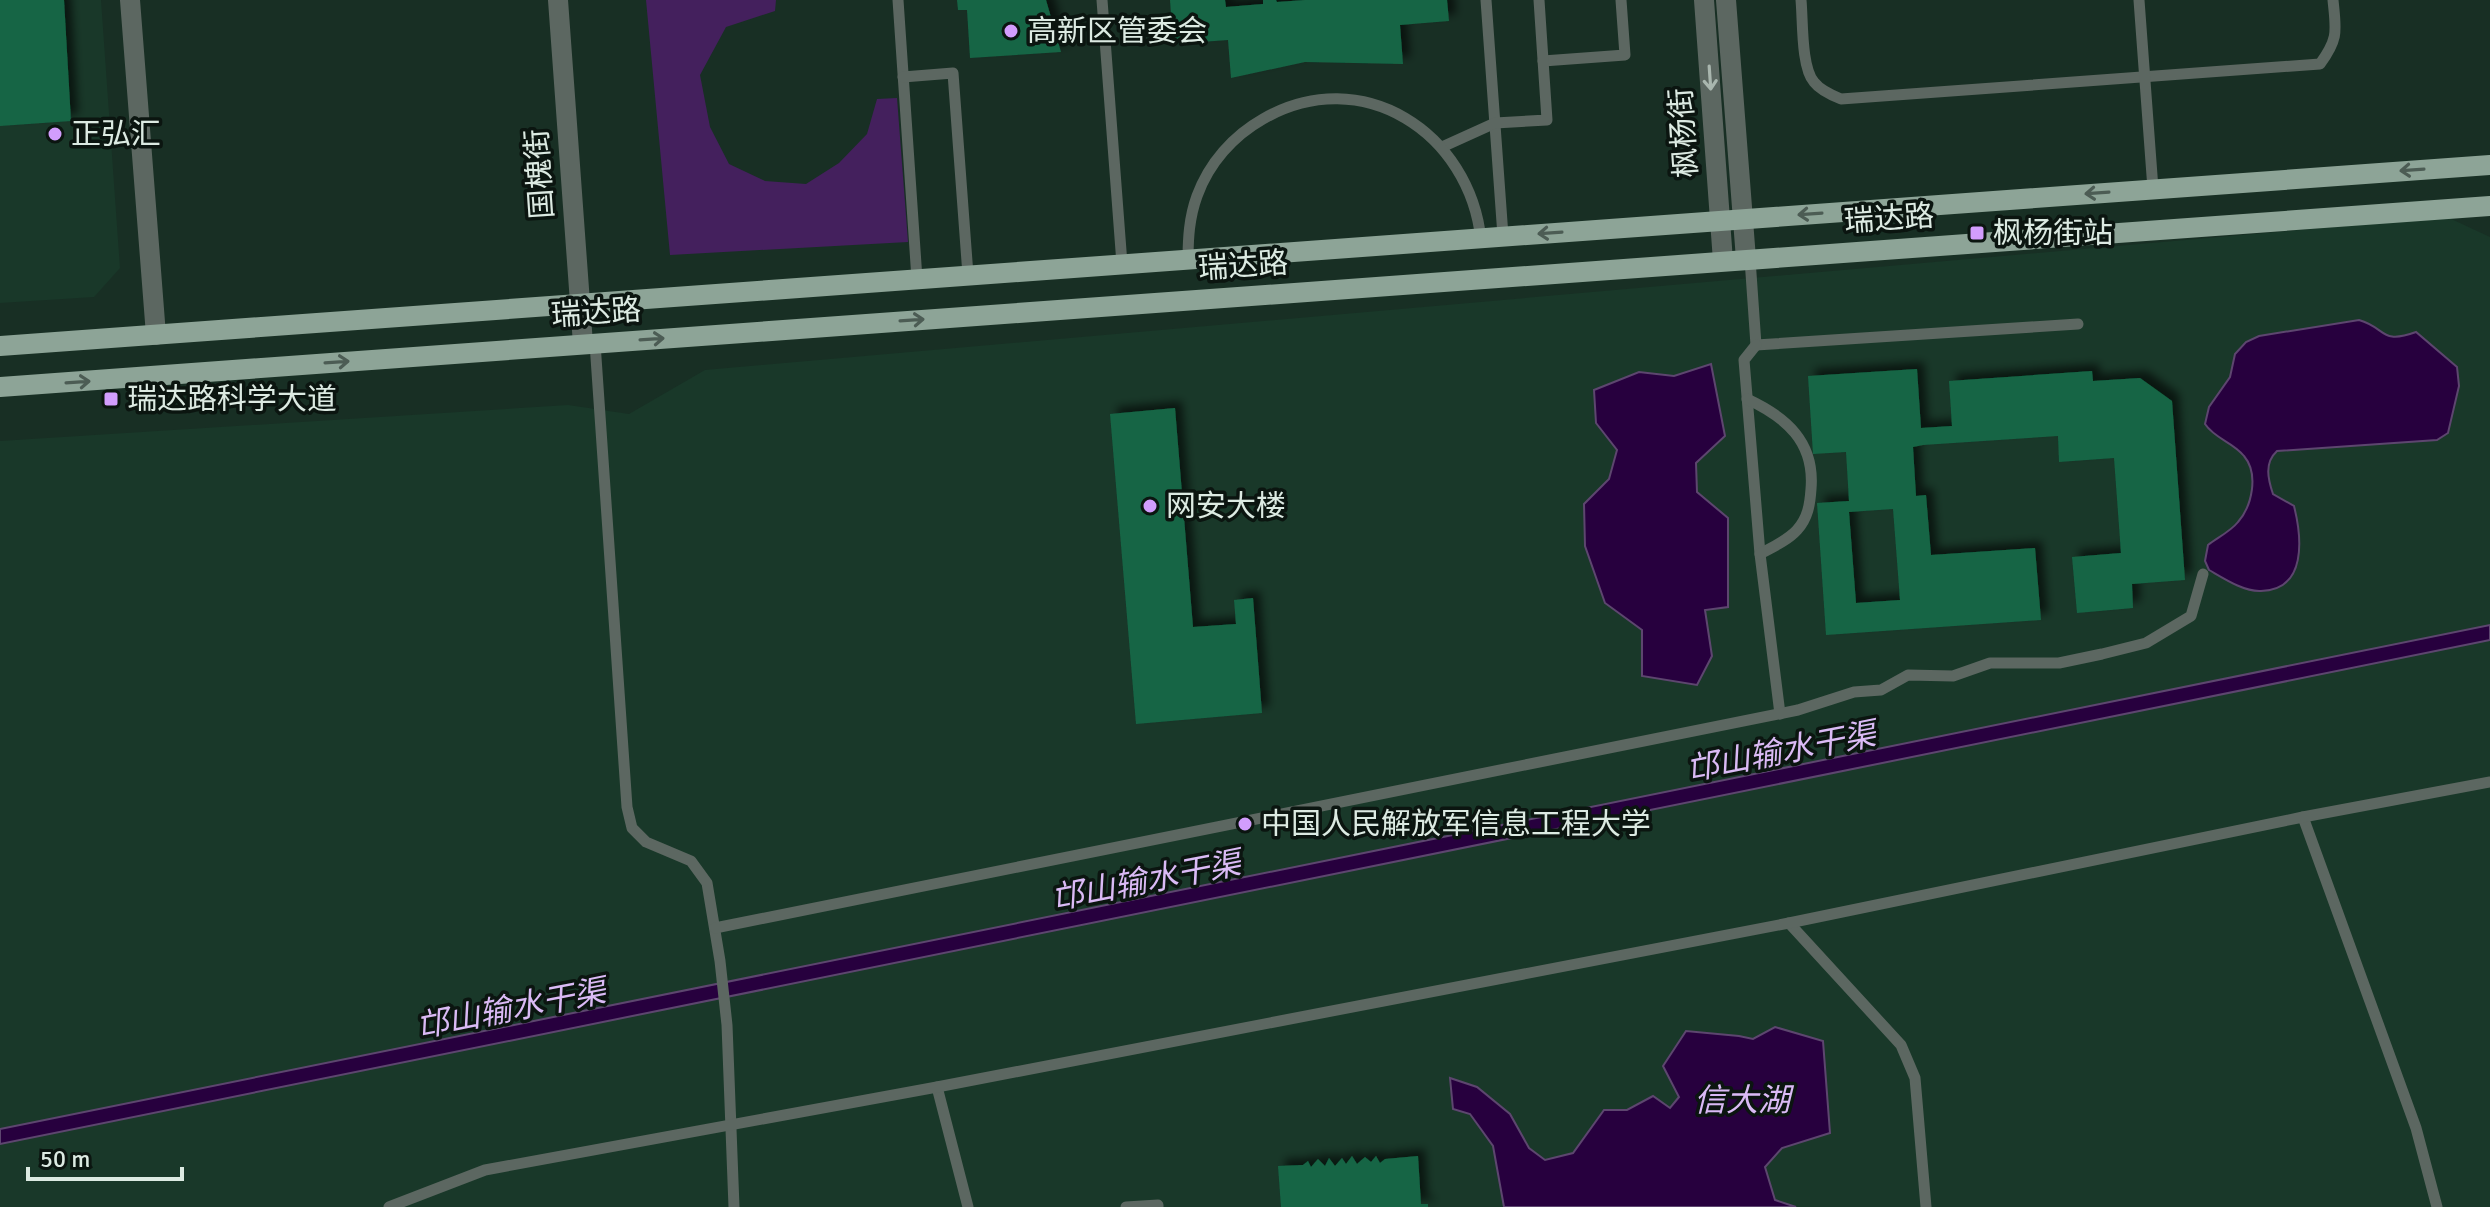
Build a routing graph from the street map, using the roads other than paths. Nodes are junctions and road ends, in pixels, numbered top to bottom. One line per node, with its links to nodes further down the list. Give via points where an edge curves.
1 (130, 0): 33 (street)
2 (558, 0): 31 (street, 国槐街)
3 (898, 0): 14 (lane)
4 (1102, 0): 28 (lane)
5 (1486, 0): 16 (lane)
6 (1539, 0): 13 (lane)
7 (1621, 0): 13 (lane, via 1625,55)
8 (1704, 0): 22 (street, 枫杨街, one-way to 22)
9 (1726, 0): 21 (street, 枫杨街)
10 (1801, 0): 15 (lane, via 1807,67 1813,81 1841,99)
11 (2139, 0): 15 (lane)
12 (2333, 0): 15 (lane, via 2333,47 2320,64)
13 (1543, 61): 16 (lane, via 1547,120)
14 (903, 77): 29 (lane, via 953,73); 30 (lane)
15 (2144, 77): 19 (lane)
16 (1495, 123): 17 (lane); 23 (lane)
17 (1442, 147): 24 (lane, via 1472,195); 26 (lane, via 1396,113 1356,102 1313,101 1271,115 1235,139 1207,173 1190,216)
18 (2490, 165): 19 (main road, 瑞达路, one-way to 19)
19 (2153, 189): 21 (main road, 瑞达路, one-way to 21)
20 (2490, 206): 25 (main road, 瑞达路)
21 (1743, 219): 22 (main road, 瑞达路); 25 (street, 枫杨街)
22 (1720, 220): 23 (main road, 瑞达路, one-way to 23); 27 (street, 枫杨街)
23 (1503, 236): 24 (main road, 瑞达路)
24 (1481, 239): 26 (main road, 瑞达路)
25 (1748, 259): 27 (main road, 瑞达路); 35 (lane)
26 (1188, 260): 28 (main road, 瑞达路)
27 (1723, 261): 34 (main road, 瑞达路, one-way to 27)
28 (1122, 264): 29 (main road, 瑞达路)
29 (968, 275): 30 (main road, 瑞达路)
30 (917, 279): 31 (main road, 瑞达路)
31 (580, 304): 33 (main road, 瑞达路); 34 (street, 国槐街)
32 (2078, 324): 35 (lane)
33 (156, 335): 36 (main road, 瑞达路)
34 (589, 344): 37 (main road, 瑞达路, one-way to 34); 45 (lane, via 627,807 632,828 646,842 691,861 707,883)
35 (1756, 345): 38 (lane, via 1744,360)
36 (0, 346)
37 (0, 387)
38 (1747, 399): 39 (lane); 39 (lane, via 1796,432 1810,459 1812,479 1805,519 1795,532)
39 (1760, 554): 41 (lane)
40 (2203, 574): 41 (lane, via 2191,616 2146,643 2059,663 1990,663 1953,676 1908,675 1881,690 1854,692)
41 (1780, 714): 45 (lane)
42 (2490, 782): 43 (lane)
43 (2303, 817): 44 (lane); 54 (lane, via 2416,1128)
44 (1789, 923): 46 (lane); 53 (lane, via 1901,1045 1915,1078)
45 (715, 928): 47 (lane, via 727,1025)
46 (937, 1087): 47 (lane); 50 (lane)
47 (730, 1126): 48 (lane, via 485,1170); 49 (lane)
48 (389, 1207)
49 (734, 1207)
50 (968, 1207)
51 (1126, 1207): 52 (lane)
52 (1158, 1207)
53 (1926, 1207)
54 (2437, 1207)

